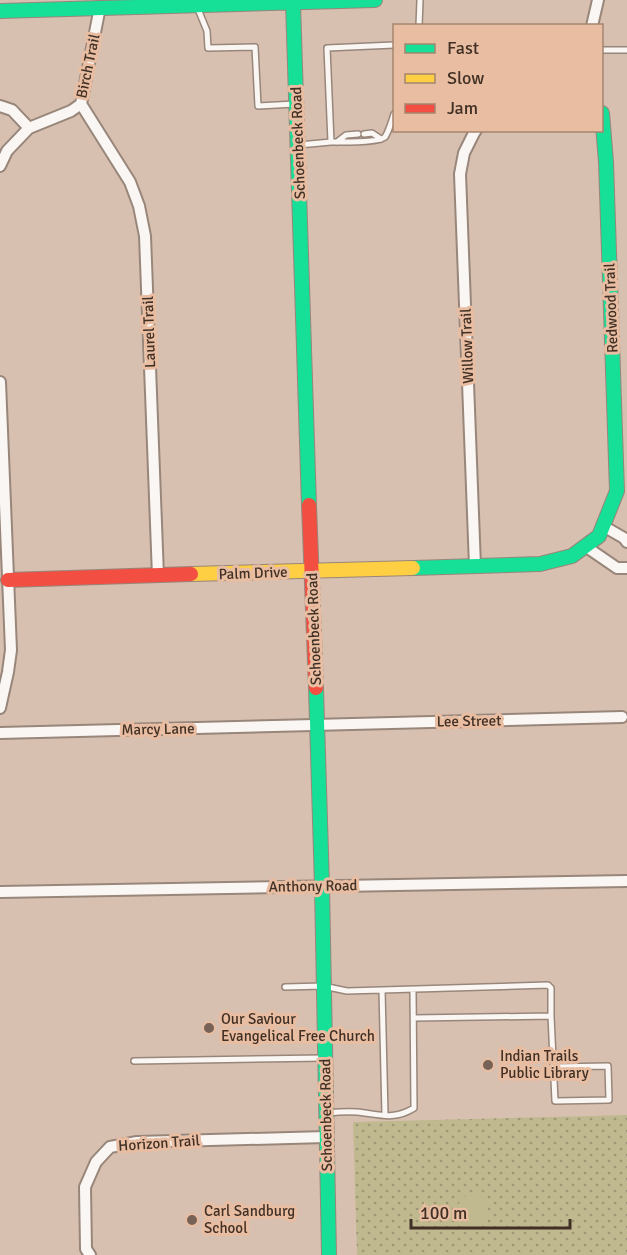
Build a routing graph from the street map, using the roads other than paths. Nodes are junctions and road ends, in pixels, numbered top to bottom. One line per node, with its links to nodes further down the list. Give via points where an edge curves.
1 (375, 0): 4 (main road)
2 (420, 0): 8 (lane)
3 (598, 0): 9 (street)
4 (293, 1): 5 (main road); 14 (main road, Schoenbeck Road)
5 (196, 5): 6 (main road); 14 (lane, via 207,31 208,48 255,47 258,106)
6 (100, 8): 7 (main road); 13 (street, Birch Trail)
7 (0, 11)
8 (419, 24)
9 (592, 24)
10 (393, 45): 22 (lane, via 327,48)
11 (604, 50): 12 (lane)
12 (627, 50)
13 (81, 104): 18 (street, Birch Trail); 33 (street, Laurel Trail, via 130,182 145,236)
14 (297, 104): 23 (main road, Schoenbeck Road)
15 (0, 106): 18 (street, via 12,110)
16 (393, 117): 20 (lane)
17 (603, 125): 27 (main road, Redwood Trail, via 617,490)
18 (30, 128): 24 (street, Birch Trail)
19 (475, 132): 30 (street, Willow Trail, via 464,153 460,174)
20 (381, 139): 22 (lane); 22 (lane, via 372,133 346,135)
21 (0, 140): 24 (street)
22 (334, 142): 23 (lane)
23 (298, 145): 32 (main road, Schoenbeck Road)
24 (10, 149): 25 (street, Birch Trail)
25 (0, 166)
26 (0, 382): 34 (street)
27 (601, 531): 28 (street); 29 (main road, Palm Drive)
28 (627, 542)
29 (585, 546): 30 (main road, Palm Drive, via 572,556 540,564); 31 (street, via 617,568)
30 (475, 566): 32 (main road, Palm Drive)
31 (627, 568)
32 (312, 571): 33 (main road, Palm Drive); 37 (main road, Schoenbeck Road)
33 (158, 576): 34 (main road, Palm Drive)
34 (8, 580): 35 (street, via 11,650)
35 (0, 708)
36 (622, 717): 37 (street, Lee Street)
37 (316, 725): 38 (street, Marcy Lane); 40 (main road, Schoenbeck Road)
38 (0, 733)
39 (627, 880): 40 (street, Anthony Road)
40 (322, 886): 41 (street, Anthony Road); 42 (main road, Schoenbeck Road)
41 (0, 892)
42 (323, 986): 43 (lane); 44 (lane, via 346,991); 48 (main road, Schoenbeck Road)
43 (285, 987)
44 (382, 990): 45 (lane); 52 (lane)
45 (413, 990): 46 (lane, via 548,985); 47 (lane)
46 (551, 1016): 47 (lane); 50 (lane)
47 (414, 1018): 52 (lane, via 414,1108 404,1114)
48 (324, 1058): 49 (lane); 51 (main road, Schoenbeck Road)
49 (134, 1061)
50 (554, 1067): 50 (lane, via 555,1101 609,1100 608,1066)
51 (325, 1113): 52 (lane); 53 (main road, Schoenbeck Road)
52 (385, 1115)
53 (326, 1137): 54 (street, Horizon Trail, via 137,1142 110,1147 96,1162 86,1187 86,1249); 55 (main road, Schoenbeck Road)
54 (90, 1255)
55 (329, 1255)

